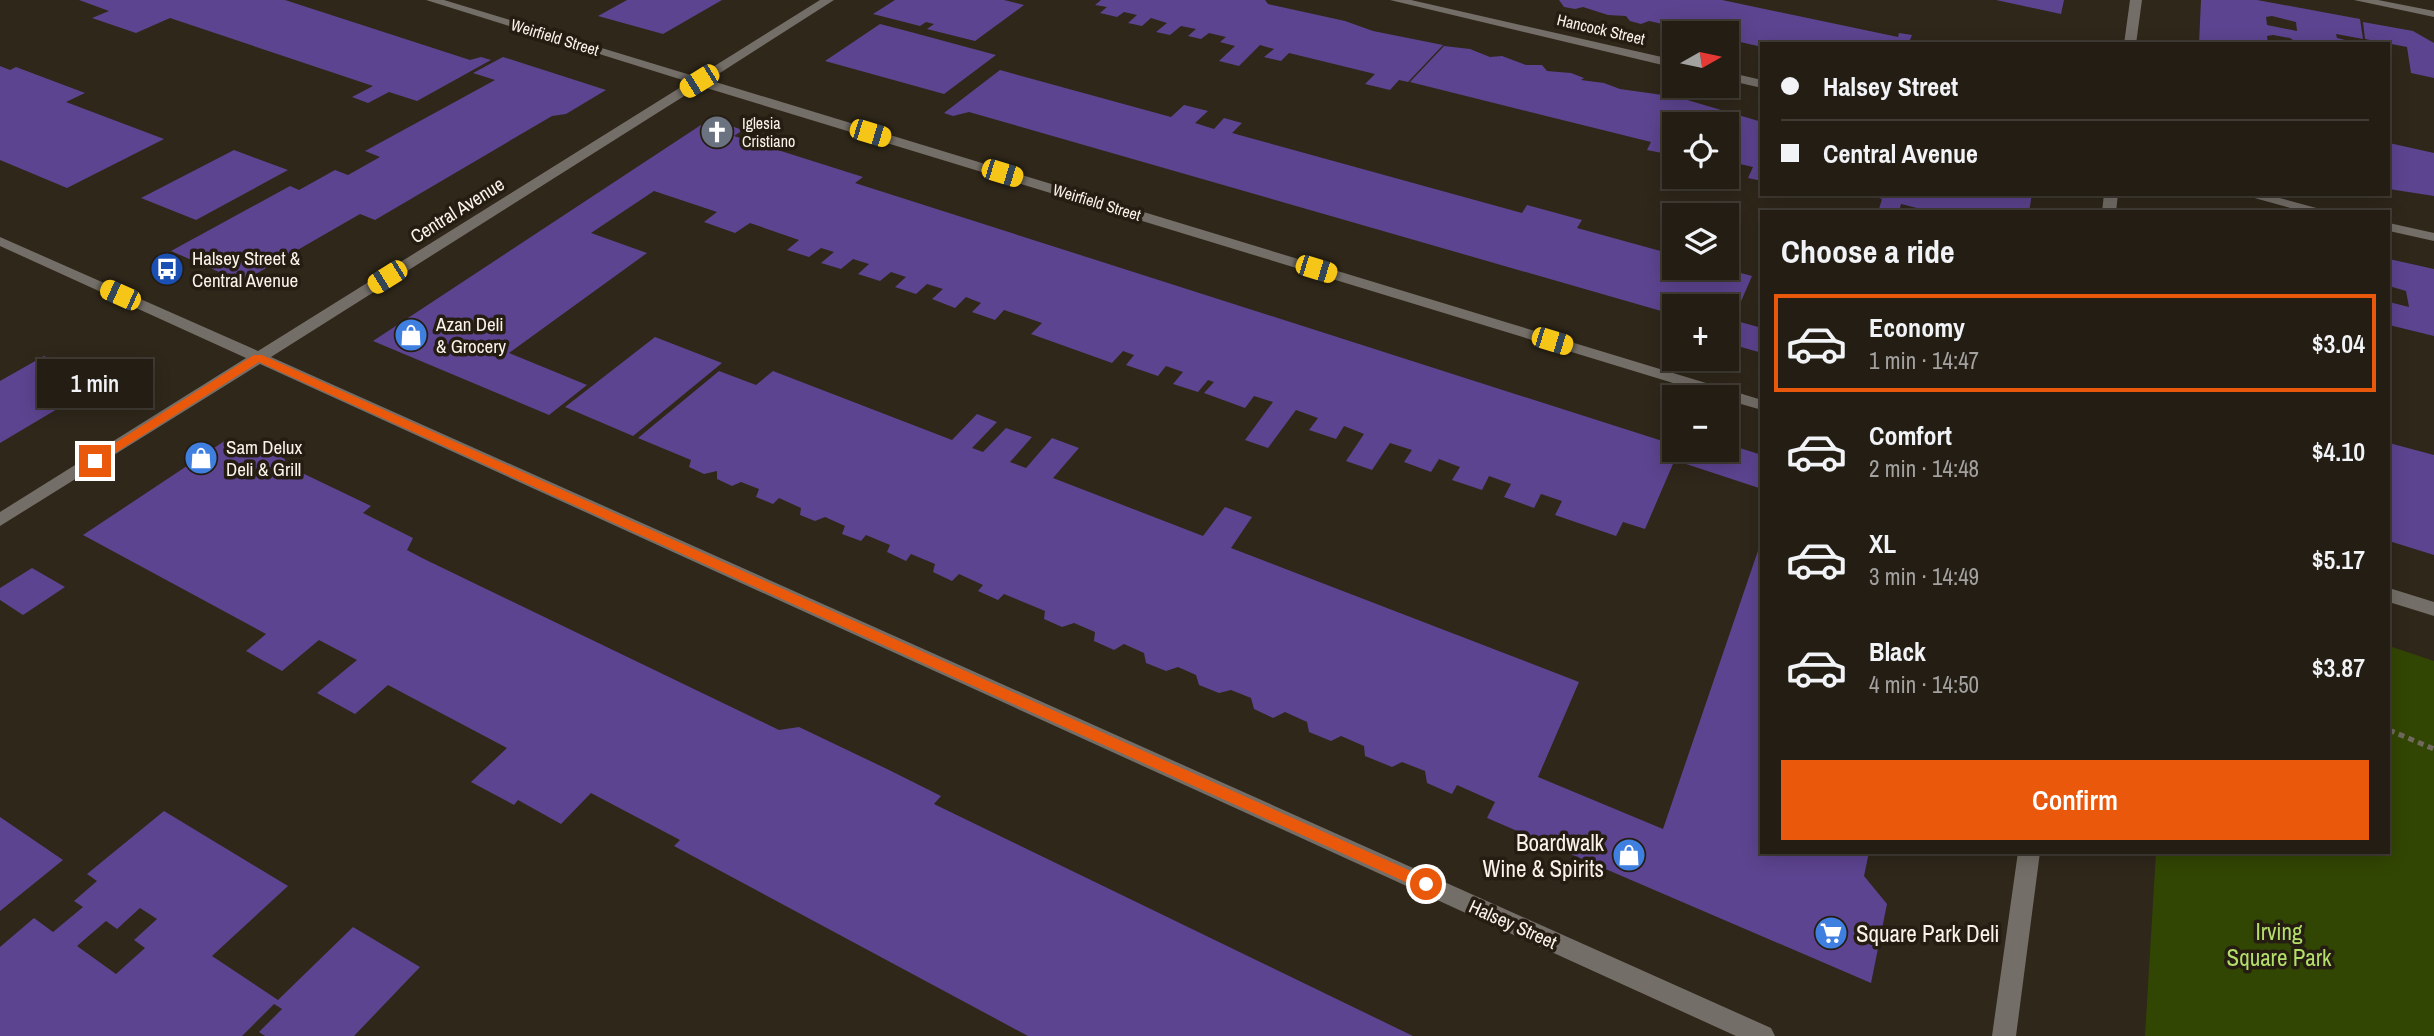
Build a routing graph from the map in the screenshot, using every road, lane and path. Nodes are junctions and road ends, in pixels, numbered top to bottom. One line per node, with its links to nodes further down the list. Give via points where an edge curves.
1 (432, 0): 10 (street, Weirfield Street)
2 (828, 0): 10 (street, Central Avenue)
3 (1396, 0): 8 (street, Hancock Street)
4 (2136, 0): 7 (street)
5 (2360, 0): 6 (street)
6 (2434, 13)
7 (2130, 42)
8 (1662, 61)
9 (1740, 78): 11 (street)
10 (699, 81): 17 (street, Central Avenue); 18 (street, Weirfield Street)
11 (1760, 83)
12 (2256, 196): 13 (street)
13 (2315, 210)
14 (2390, 227): 15 (street)
15 (2434, 237)
16 (0, 241): 17 (street, Halsey Street)
17 (258, 357): 19 (street, Central Avenue); 25 (street, Halsey Street)
18 (1760, 404)
19 (0, 520)
20 (2390, 595): 21 (street)
21 (2434, 608)
22 (2390, 730): 23 (path)
23 (2434, 749)
24 (2029, 854): 26 (street)
25 (1763, 1036)
26 (2004, 1036)

